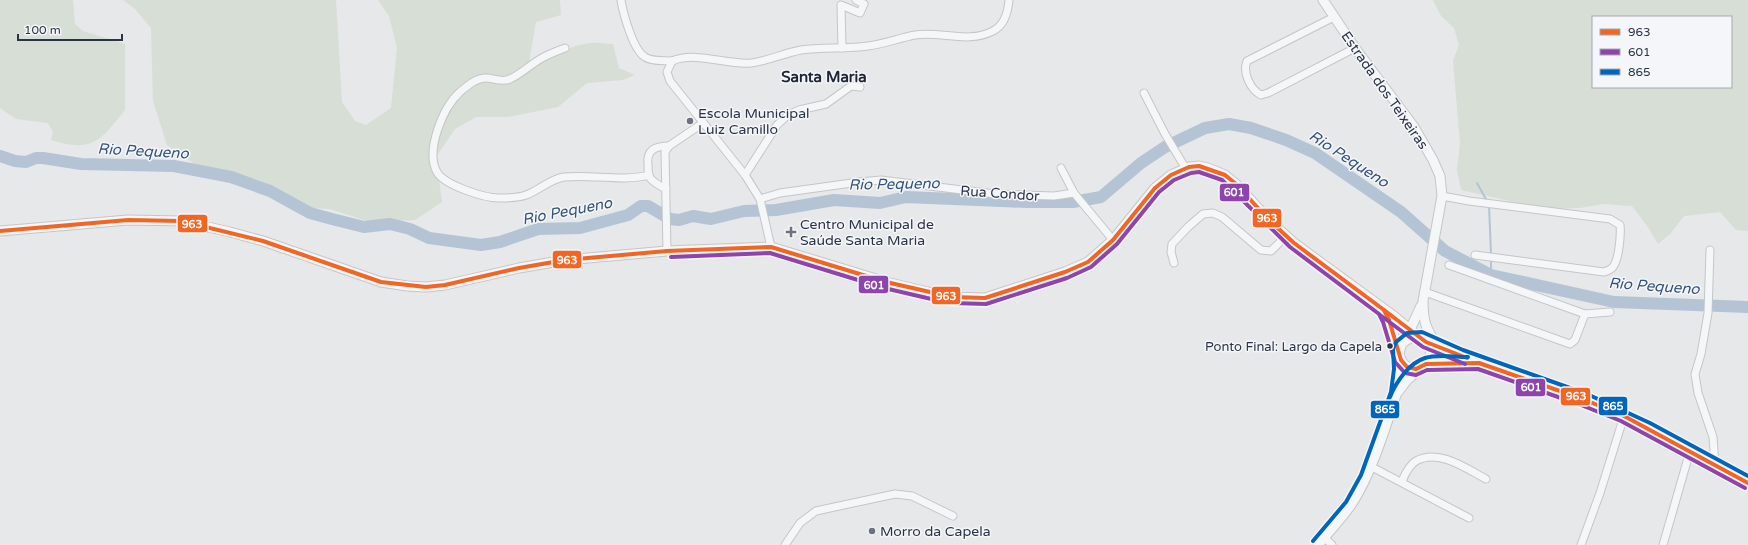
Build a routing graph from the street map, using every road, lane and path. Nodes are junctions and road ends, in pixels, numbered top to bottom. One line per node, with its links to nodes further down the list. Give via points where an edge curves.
1 (621, 0): 9 (street, via 627,28 644,57)
2 (856, 0): 7 (street, via 864,4 860,13 841,5)
3 (1009, 0): 7 (street, via 1008,13 1001,26 975,37 928,34 868,46)
4 (1323, 0): 5 (street, Estrada dos Teixeiras)
5 (1334, 17): 8 (street, Estrada dos Teixeiras); 8 (street, via 1247,62 1247,76 1255,92 1261,95 1268,93)
6 (565, 48): 16 (street, via 542,58 510,79 480,78 460,92 444,114 435,134 436,171 442,179 491,198 527,194 560,178)
7 (842, 48): 9 (street, via 802,50 751,63 693,58)
8 (1355, 48): 20 (street, Estrada dos Teixeiras, via 1414,127 1440,176)
9 (672, 61): 12 (street, via 667,72 670,81)
10 (860, 87): 17 (street, via 851,86 826,104 788,115 778,125)
11 (1144, 93): 15 (street)
12 (703, 123): 13 (street); 17 (street)
13 (669, 146): 16 (street, via 658,147 649,152); 18 (street, via 664,155)
14 (1061, 168): 19 (street)
15 (1186, 168): 23 (street, via 1204,167 1225,175); 24 (street, via 1171,175 1155,188)
16 (649, 175): 18 (street, via 656,184)
17 (745, 175): 21 (street)
18 (666, 188): 27 (street)
19 (1075, 195): 21 (street, Rua Condor, via 996,194 881,180 786,192); 24 (street)
20 (1442, 196): 28 (street, via 1610,219 1620,225 1621,234 1614,265 1604,272); 31 (street, Estrada dos Teixeiras)
21 (761, 201): 25 (street)
22 (0, 231): 27 (street, via 128,220 181,221 263,241 381,282 426,287 565,260)
23 (1286, 236): 29 (street, via 1270,251 1261,250 1222,217 1213,213 1203,214 1172,244 1170,252); 32 (street)
24 (1113, 240): 25 (street, via 1088,262 1066,272 985,298 972,299 886,282)
25 (771, 247): 27 (street)
26 (1710, 250): 46 (street, via 1708,313 1695,374 1698,393 1713,437)
27 (667, 251)
28 (1475, 255)
29 (1174, 263)
30 (1448, 265): 34 (street)
31 (1424, 296): 34 (street, via 1570,344 1576,340); 35 (street, Estrada dos Teixeiras); 39 (street, Estrada dos Teixeiras, via 1424,320)
32 (1384, 310): 36 (street); 40 (street, via 1390,320)
33 (1610, 312): 34 (street)
34 (1585, 314)
35 (1418, 315): 36 (street); 37 (street, Estrada dos Teixeiras)
36 (1395, 317): 37 (street)
37 (1410, 330): 38 (street, Estrada dos Teixeiras); 39 (street)
38 (1404, 341): 39 (street, via 1412,338); 40 (street)
39 (1429, 342): 41 (street); 42 (street, via 1430,359)
40 (1399, 353): 42 (street, via 1407,367 1416,369); 43 (street)
41 (1479, 363): 42 (street); 44 (street)
42 (1423, 366): 43 (street)
43 (1397, 393): 47 (street)
44 (1624, 416): 45 (street); 58 (street)
45 (1690, 451): 46 (street); 54 (street)
46 (1715, 465): 50 (street)
47 (1370, 466): 49 (street); 53 (street, via 1351,504)
48 (1486, 479): 49 (street, via 1456,464 1439,458 1427,458 1416,461)
49 (1402, 481): 52 (street)
50 (1748, 483)
51 (953, 516): 55 (street, via 912,496 895,494 816,511 800,523)
52 (1469, 518)
53 (1324, 537): 56 (street); 57 (street)
54 (1664, 544)
55 (785, 545)
56 (1318, 545)
57 (1332, 545)
58 (1581, 545)

